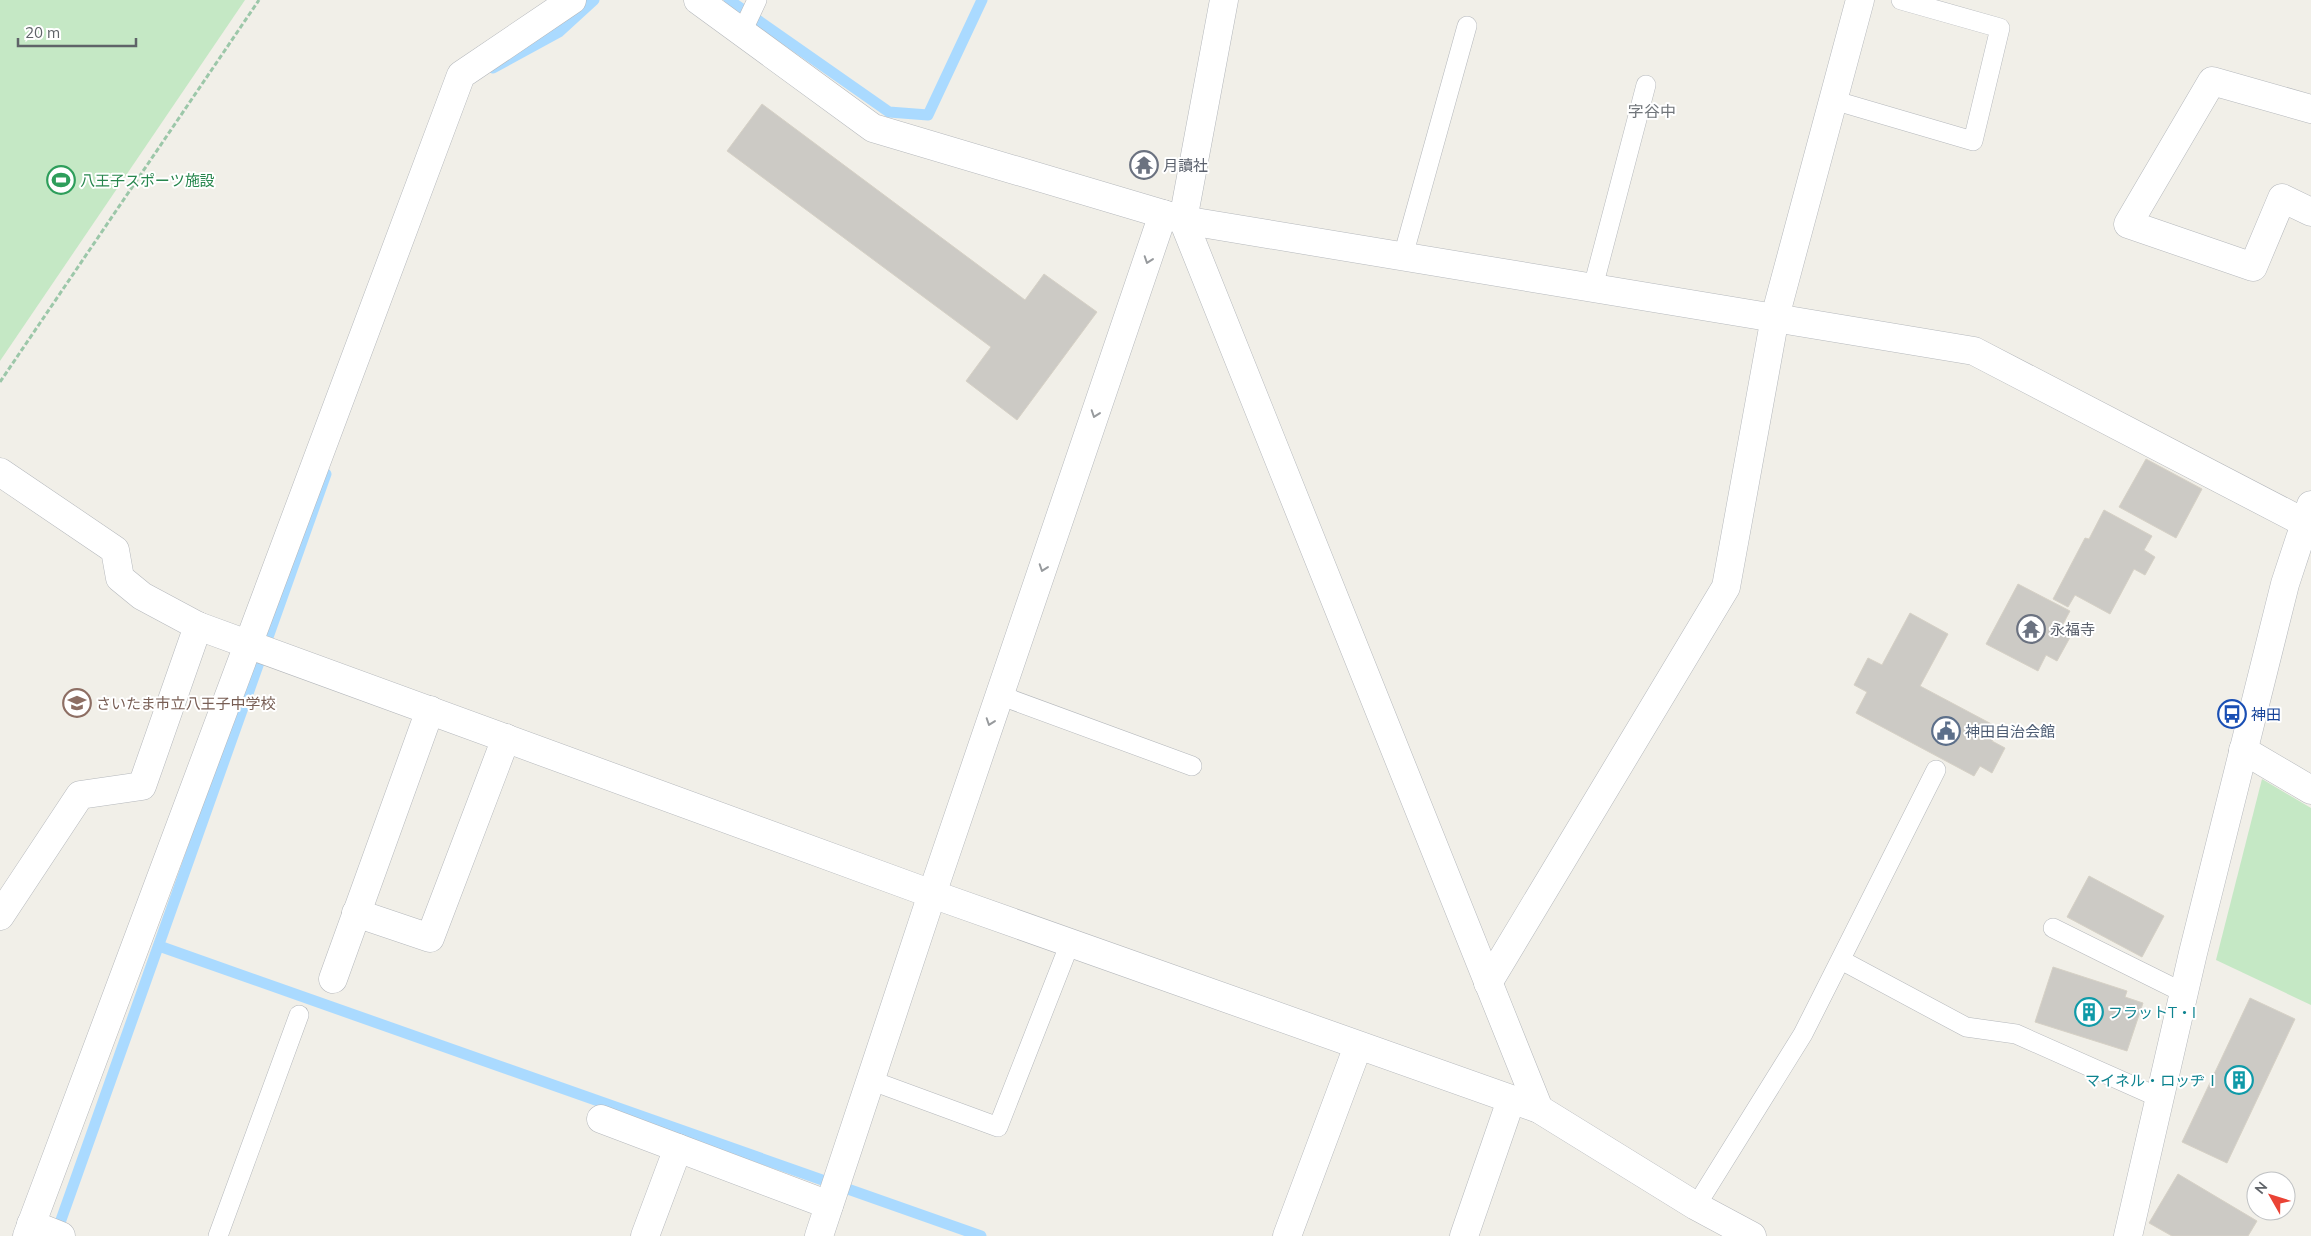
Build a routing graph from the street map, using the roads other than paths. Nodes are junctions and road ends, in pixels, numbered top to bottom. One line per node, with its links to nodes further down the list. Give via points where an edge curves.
1 (572, 0): 20 (street, via 461,75)
2 (698, 0): 8 (street)
3 (757, 0): 8 (lane)
4 (1224, 0): 13 (street)
5 (1860, 0): 10 (street)
6 (1900, 0): 10 (lane, via 2000,28 1973,141)
7 (1467, 26): 14 (lane)
8 (742, 32): 13 (street, via 873,128)
9 (1646, 85): 15 (lane)
10 (1833, 100): 16 (street)
11 (2311, 110): 12 (street, via 2212,81 2128,224 2253,267 2282,198)
12 (2311, 212)
13 (1173, 217): 14 (street); 21 (street, one-way to 21); 35 (street)
14 (1403, 256): 15 (street)
15 (1593, 287): 16 (street)
16 (1774, 317): 18 (street, via 1974,351); 35 (street, via 1726,587)
17 (0, 472): 19 (street, via 115,550 120,578 142,596)
18 (2308, 514): 24 (street, via 2285,584)
19 (198, 626): 20 (street); 30 (street, via 142,786 80,794)
20 (247, 643): 22 (street); 47 (street)
21 (999, 695): 25 (lane); 28 (street, one-way to 28)
22 (430, 710): 23 (street); 29 (street)
23 (506, 738): 28 (street); 29 (street, via 430,938)
24 (2243, 750): 27 (street); 36 (street)
25 (1192, 766)
26 (1936, 770): 33 (lane)
27 (2311, 790)
28 (932, 894): 32 (street); 39 (street)
29 (356, 913): 34 (street)
30 (0, 916)
31 (2053, 928): 36 (lane)
32 (1070, 943): 38 (street); 39 (lane, via 998,1127)
33 (1841, 960): 40 (lane, via 1966,1026 2016,1034); 46 (lane, via 1804,1034)
34 (333, 979)
35 (1488, 983): 42 (street)
36 (2184, 993): 40 (street)
37 (299, 1015): 49 (lane)
38 (1358, 1046): 41 (street); 52 (street)
39 (870, 1080): 45 (street)
40 (2160, 1098): 55 (street)
41 (1511, 1100): 42 (street); 53 (street)
42 (1539, 1109): 46 (street)
43 (601, 1119): 44 (street)
44 (678, 1148): 45 (street); 50 (street)
45 (829, 1205): 51 (street)
46 (1696, 1206): 54 (street)
47 (29, 1230): 48 (street)
48 (61, 1236)
49 (218, 1236)
50 (645, 1236)
51 (819, 1236)
52 (1287, 1236)
53 (1464, 1236)
54 (1752, 1236)
55 (2128, 1236)

